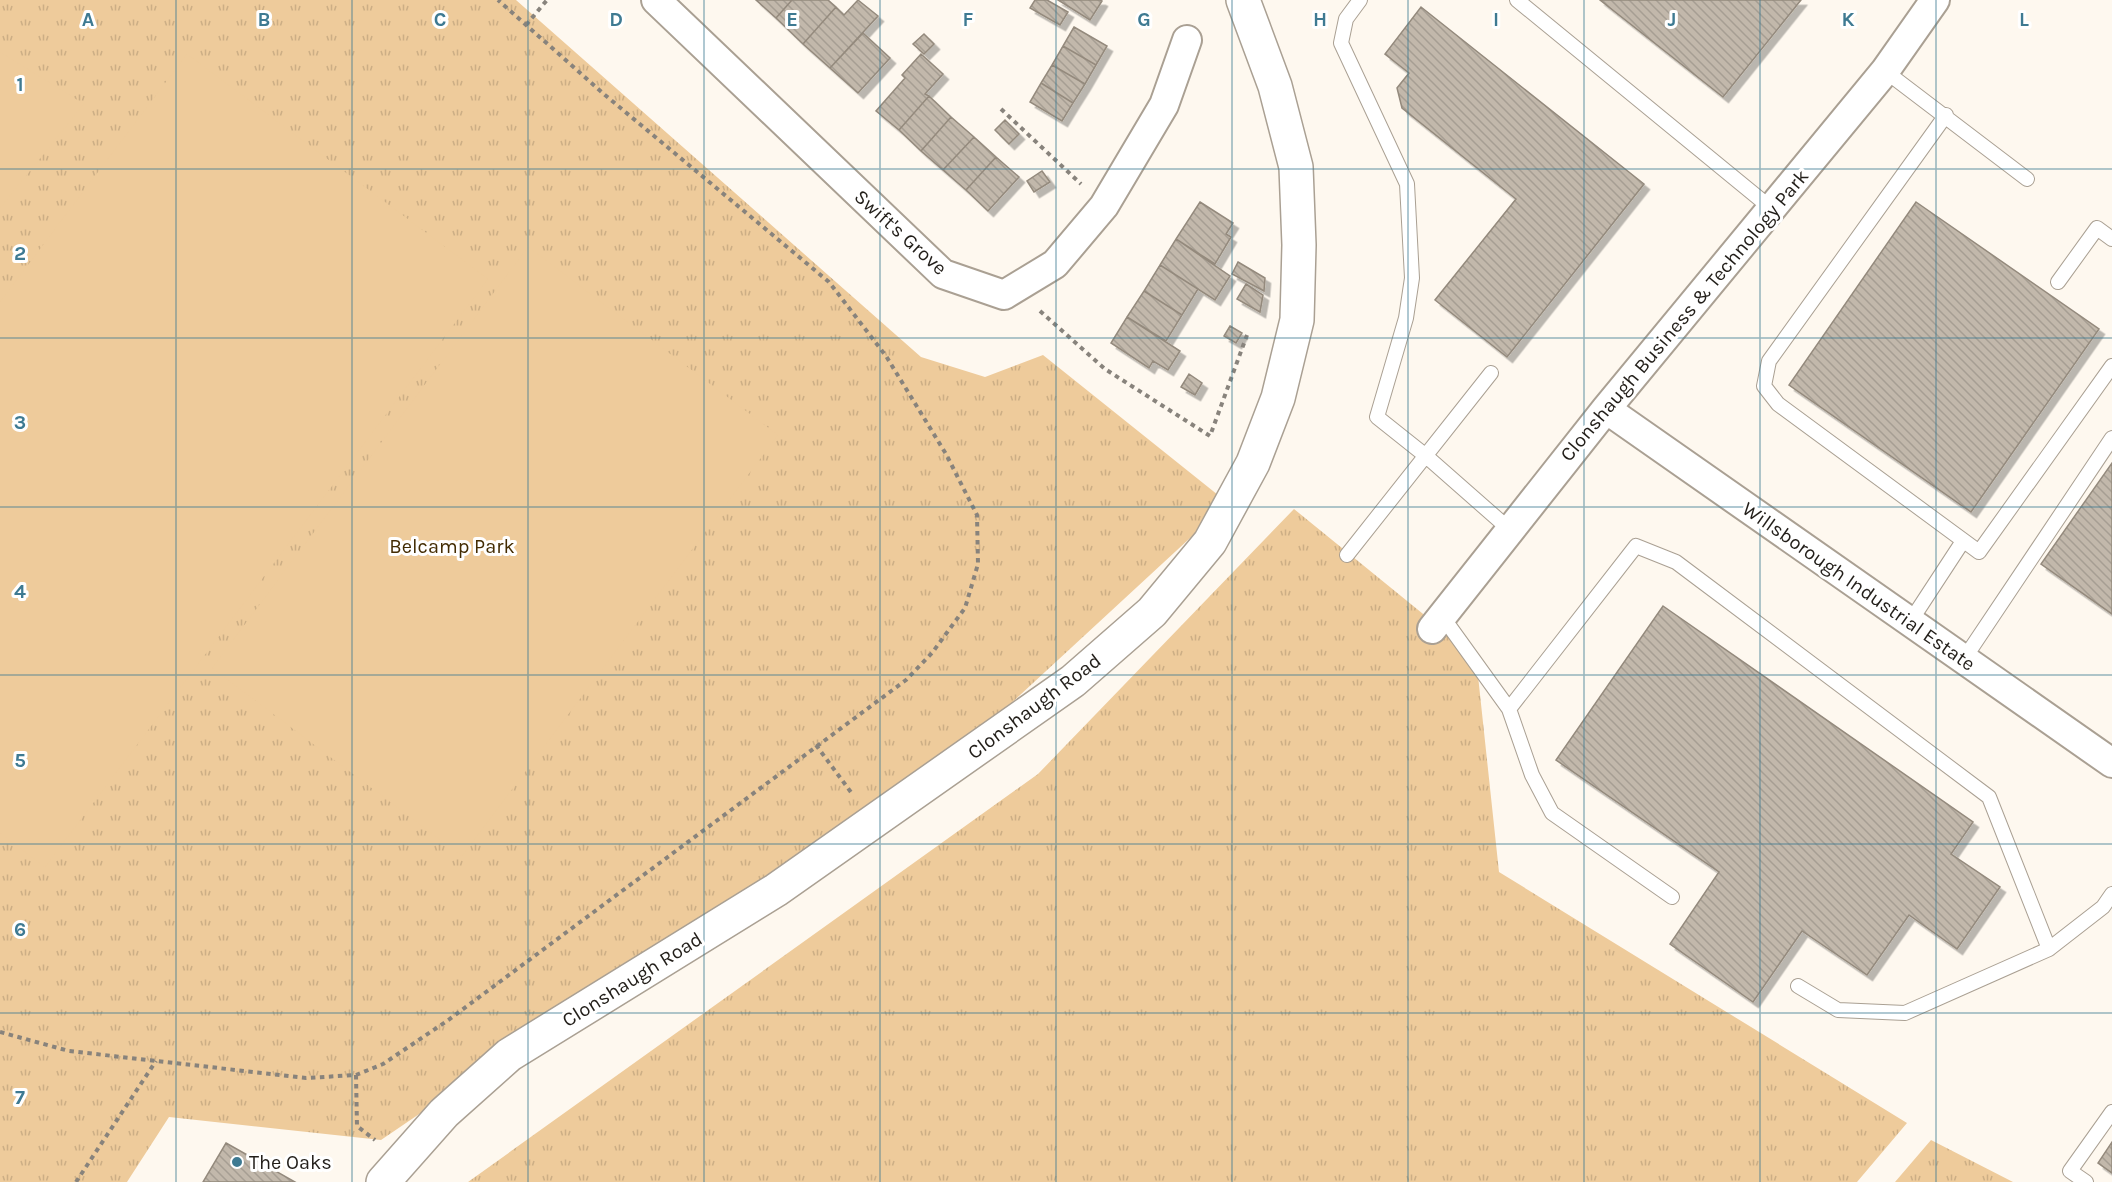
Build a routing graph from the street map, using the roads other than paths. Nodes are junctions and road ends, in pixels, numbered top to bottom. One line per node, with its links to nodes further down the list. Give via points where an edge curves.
1 (656, 0): 6 (street, Swift's Grove, via 943,274 1004,295 1054,264 1104,206 1164,105)
2 (1243, 0): 31 (street, Clonshaugh Road, via 1275,86 1296,167 1297,320 1278,398 1253,463 1210,542 1152,612 1073,681 776,890 509,1055 444,1113)
3 (1360, 0): 17 (lane, via 1346,19 1341,43 1407,184 1412,278 1406,318 1377,417)
4 (1517, 0): 10 (lane)
5 (1935, 0): 7 (street, Clonshaugh Business & Technology Park)
6 (1187, 40)
7 (1885, 71): 8 (lane); 10 (street, Clonshaugh Business & Technology Park)
8 (1946, 115): 9 (lane); 19 (lane, via 1769,361 1764,386 1778,404)
9 (2027, 179)
10 (1772, 209): 15 (street, Clonshaugh Business & Technology Park)
11 (2112, 239): 12 (lane, via 2097,228)
12 (2058, 282)
13 (2112, 366): 19 (lane, via 1979,552)
14 (1491, 373): 17 (lane)
15 (1606, 408): 18 (street, Clonshaugh Business & Technology Park); 21 (street, Willsborough Industrial Estate)
16 (2112, 438): 23 (lane)
17 (1426, 456): 18 (lane); 20 (lane)
18 (1509, 529): 22 (street, Clonshaugh Business & Technology Park)
19 (1963, 541): 21 (lane)
20 (1347, 555)
21 (1910, 622): 23 (street, Willsborough Industrial Estate)
22 (1437, 623): 24 (lane)
23 (1964, 659): 25 (street, Willsborough Industrial Estate)
24 (1509, 708): 27 (lane, via 1532,775 1552,813); 28 (lane, via 1636,546 1677,562 1989,797)
25 (2112, 763)
26 (2112, 894): 28 (lane, via 2103,907)
27 (1672, 897)
28 (2049, 949): 29 (lane, via 1905,1013 1838,1010)
29 (1798, 986)
30 (2112, 1112): 32 (lane, via 2070,1170)
31 (392, 1171)
32 (2086, 1182)

